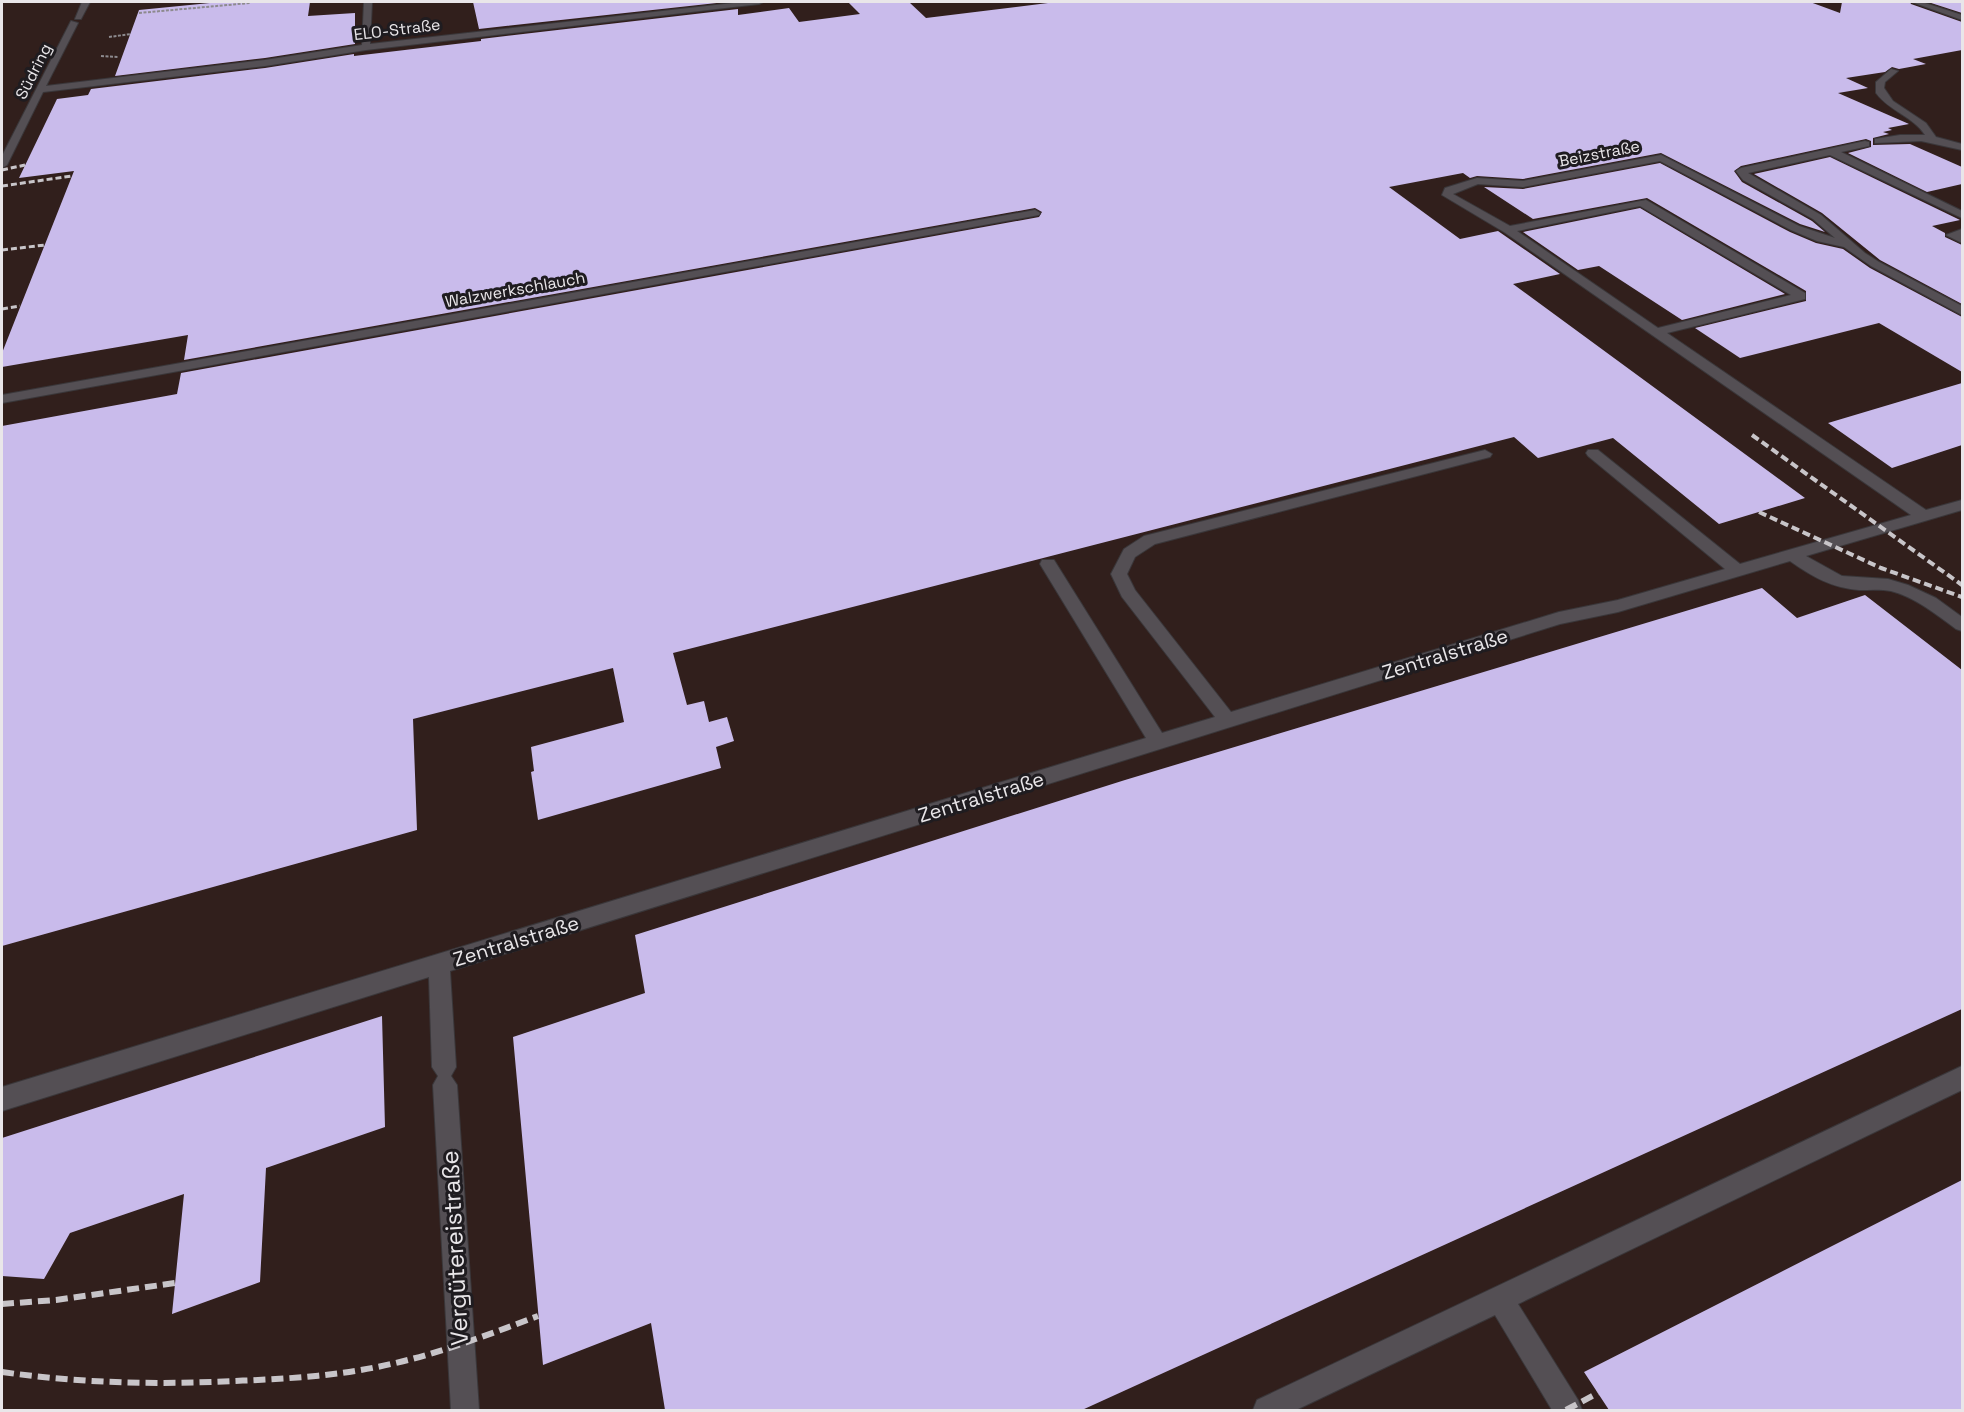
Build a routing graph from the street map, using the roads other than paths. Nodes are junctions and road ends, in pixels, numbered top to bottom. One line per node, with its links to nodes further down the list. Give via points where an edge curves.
1 (86, 2): 8 (street, Südring)
2 (368, 2): 6 (street)
3 (759, 2): 6 (street, ELO-Straße)
4 (1916, 2): 5 (street)
5 (1962, 18)
6 (366, 47): 8 (street, ELO-Straße)
7 (1894, 71): 9 (street, via 1881,81 1881,93 1920,123)
8 (40, 90): 14 (street, Südring)
9 (1932, 139): 10 (street); 12 (street)
10 (1879, 141)
11 (1865, 144): 13 (street)
12 (1962, 147)
13 (1830, 151): 16 (street); 20 (street, via 1741,171 1817,217)
14 (2, 165)
15 (1035, 213): 23 (street, Walzwerkschlauch)
16 (1962, 215)
17 (1508, 230): 20 (street, Beizstraße, via 1454,201 1447,195 1449,190 1467,182 1523,184 1661,158 1795,228 1821,239); 22 (street, Beizstraße); 22 (street, via 1642,202 1802,296)
18 (1962, 232): 19 (street, via 1952,235)
19 (1962, 240)
20 (1849, 244): 21 (street, via 1875,264)
21 (1962, 311)
22 (1656, 332): 27 (street, Beizstraße)
23 (2, 399)
24 (1593, 453): 30 (street)
25 (1485, 454): 32 (street, via 1133,547 1119,574 1128,593)
26 (1962, 505): 27 (street, Zentralstraße)
27 (1925, 517): 28 (street, Zentralstraße)
28 (1793, 555): 30 (street, Zentralstraße); 31 (street, via 1839,582 1893,586 1912,593)
29 (1048, 564): 33 (street)
30 (1738, 571): 32 (street, Zentralstraße, via 1560,618)
31 (1962, 625)
32 (1228, 721): 33 (street, Zentralstraße)
33 (1158, 742): 34 (street, Zentralstraße)
34 (439, 964): 36 (street, Zentralstraße); 38 (street, Vergütereistraße)
35 (1962, 1078): 37 (street)
36 (2, 1100)
37 (1500, 1299): 39 (street); 40 (street)
38 (465, 1410)
39 (1267, 1410)
40 (1568, 1410)

